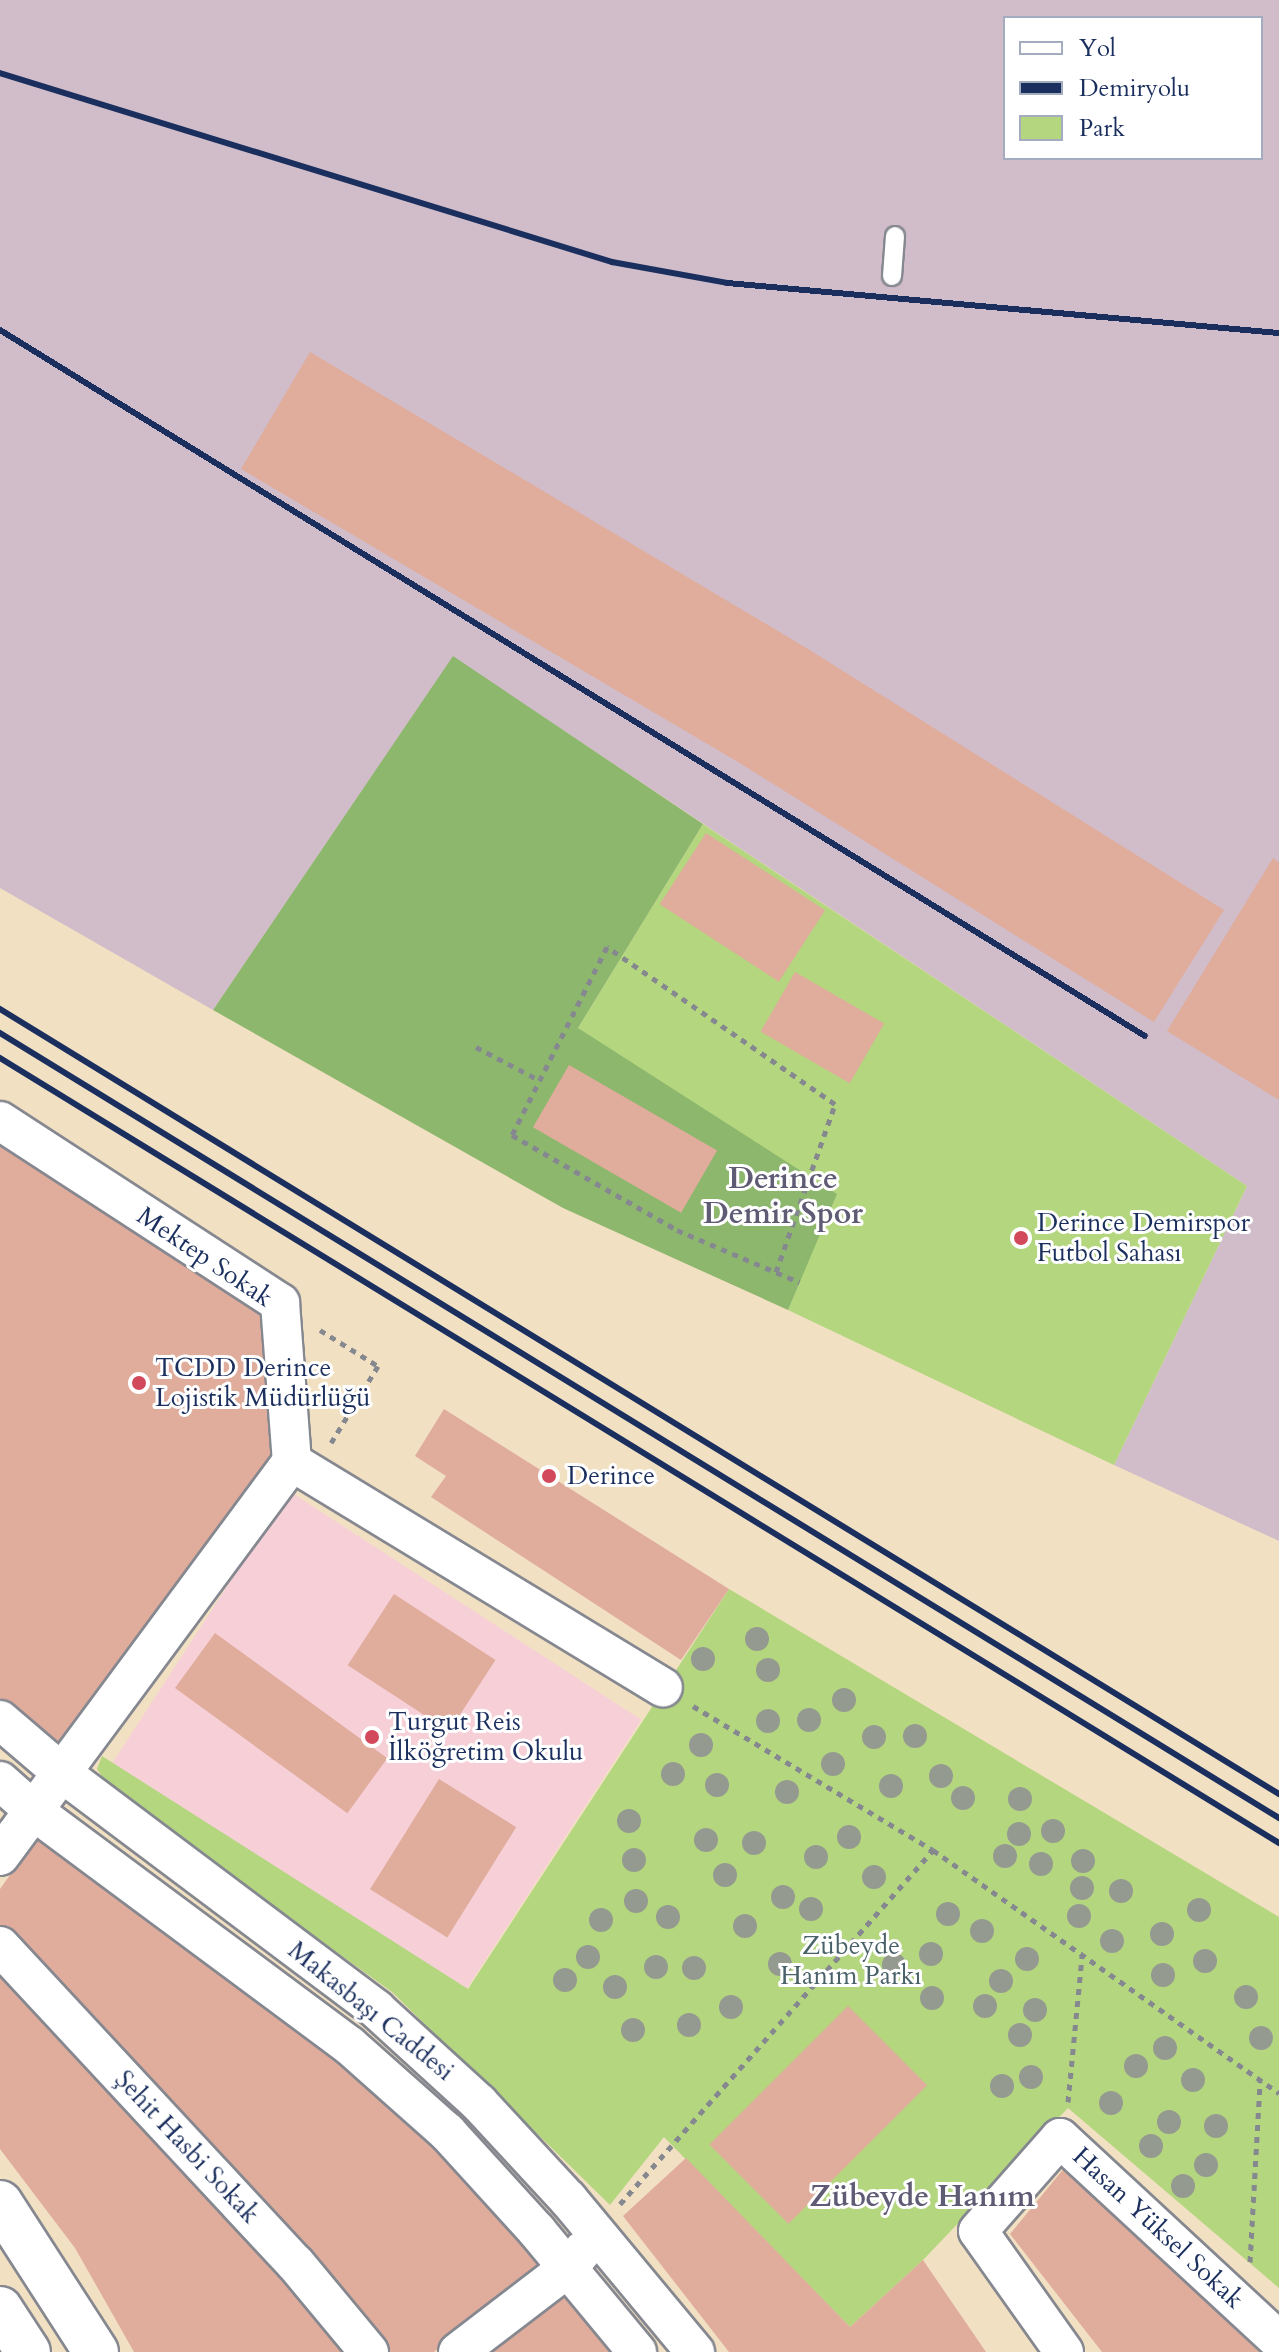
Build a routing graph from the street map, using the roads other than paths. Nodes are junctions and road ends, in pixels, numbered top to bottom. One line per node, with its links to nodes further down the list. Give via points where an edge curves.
1 (895, 236): 2 (lane)
2 (892, 276)
3 (0, 1121): 4 (street, Mektep Sokak, via 280,1303)
4 (302, 1468): 5 (street); 7 (street)
5 (663, 1688)
6 (0, 1720): 7 (street, Makasbaşı Caddesi)
7 (62, 1773): 9 (street); 13 (street, Makasbaşı Caddesi, via 376,2009 479,2103)
8 (0, 1781): 9 (street, Makasbaşı Caddesi)
9 (35, 1812): 10 (street); 14 (street, Makasbaşı Caddesi, via 350,2046 447,2132)
10 (0, 1856)
11 (0, 1946): 19 (street, Şehit Hasbi Sokak, via 295,2263)
12 (0, 2203): 18 (main road)
13 (597, 2233): 14 (street); 22 (street, Makasbaşı Caddesi)
14 (568, 2268): 20 (street); 21 (street, Makasbaşı Caddesi)
15 (0, 2309): 17 (main road)
16 (1279, 2341): 23 (street, Hasan Yüksel Sokak, via 1060,2138 978,2231)
17 (28, 2352)
18 (96, 2352)
19 (369, 2352)
20 (458, 2352)
21 (637, 2352)
22 (695, 2352)
23 (1064, 2352)

